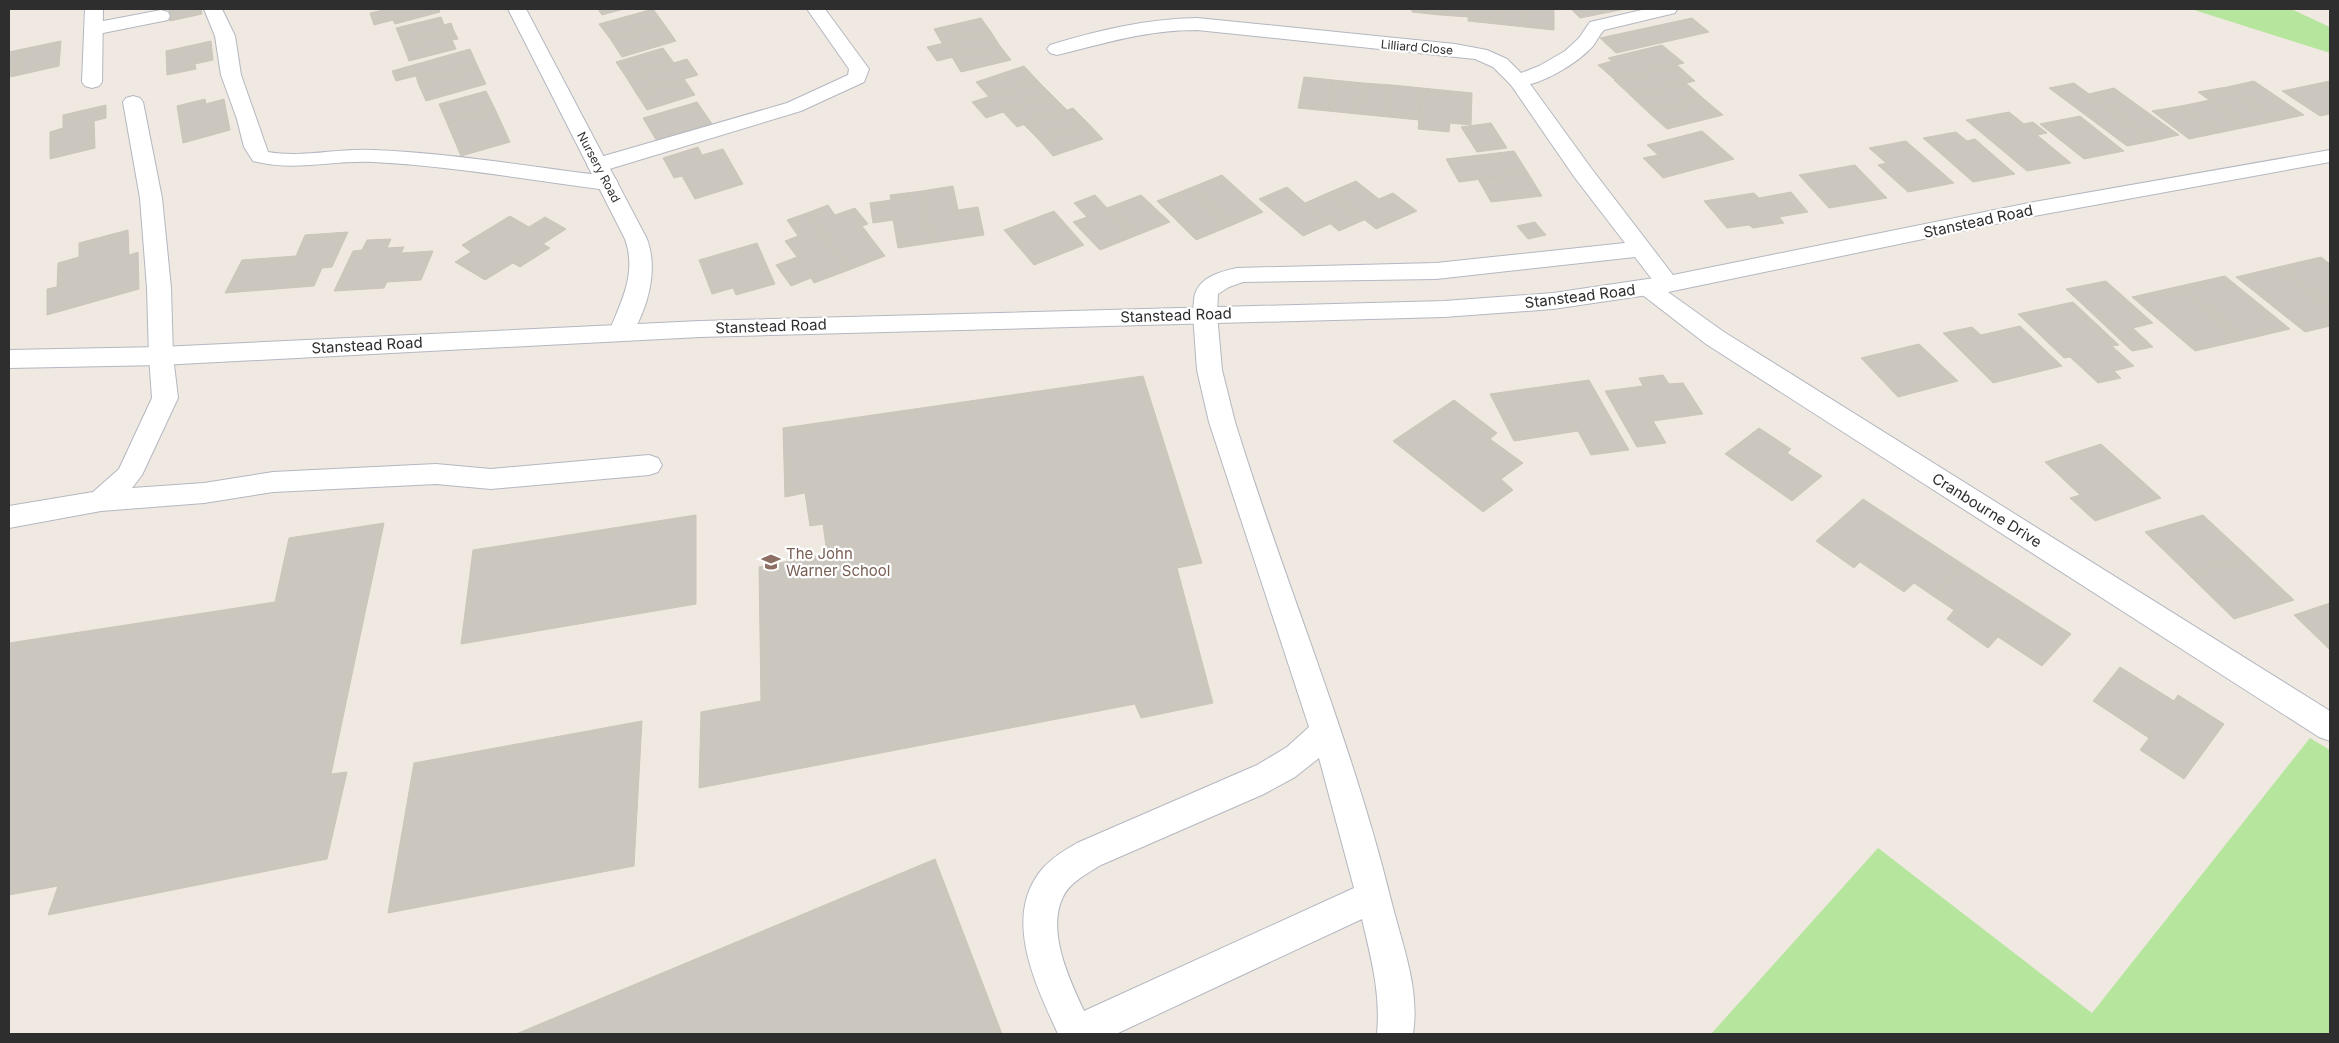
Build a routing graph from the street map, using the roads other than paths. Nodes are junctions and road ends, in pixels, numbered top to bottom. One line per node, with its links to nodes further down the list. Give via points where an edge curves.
1 (94, 9): 7 (street)
2 (213, 9): 13 (street, via 225,36 231,75 260,157 280,161 374,156)
3 (517, 9): 13 (street, Nursery Road)
4 (816, 9): 13 (street, via 858,69 857,78 794,107)
5 (1668, 9): 9 (street, via 1597,26 1587,40 1564,60 1545,72)
6 (161, 16): 7 (street)
7 (93, 30): 10 (street)
8 (1057, 49): 9 (street, Lilliard Close, via 1135,27 1197,24 1469,52 1500,63)
9 (1518, 81): 14 (street, Lilliard Close)
10 (92, 82)
11 (133, 102): 18 (street, via 153,223)
12 (2330, 156): 15 (street, Stanstead Road, via 2034,209)
13 (603, 174): 17 (street, Nursery Road, via 636,240 642,264 640,285)
14 (1640, 249): 15 (street, Lilliard Close); 16 (street, via 1436,271 1250,274 1215,283 1206,292)
15 (1658, 286): 16 (street, Stanstead Road, via 1553,301 1462,308); 23 (street, Cranbourne Drive, via 1670,306 1715,338)
16 (1205, 314): 17 (street, Stanstead Road); 24 (street, via 1212,379 1228,439)
17 (621, 332): 18 (street, Stanstead Road)
18 (161, 356): 19 (street, Stanstead Road); 21 (street, via 165,398 129,474)
19 (9, 359)
20 (649, 466): 21 (street, via 491,479 436,474 273,482 204,493)
21 (101, 502): 22 (street)
22 (9, 517)
23 (2330, 727)
24 (1325, 732): 25 (street); 26 (street, via 1290,765 1260,782 1089,854 1064,869 1047,891 1041,918 1043,951)
25 (1374, 896): 26 (street); 27 (street, via 1398,1018)
26 (1076, 1034)
27 (1395, 1034)

